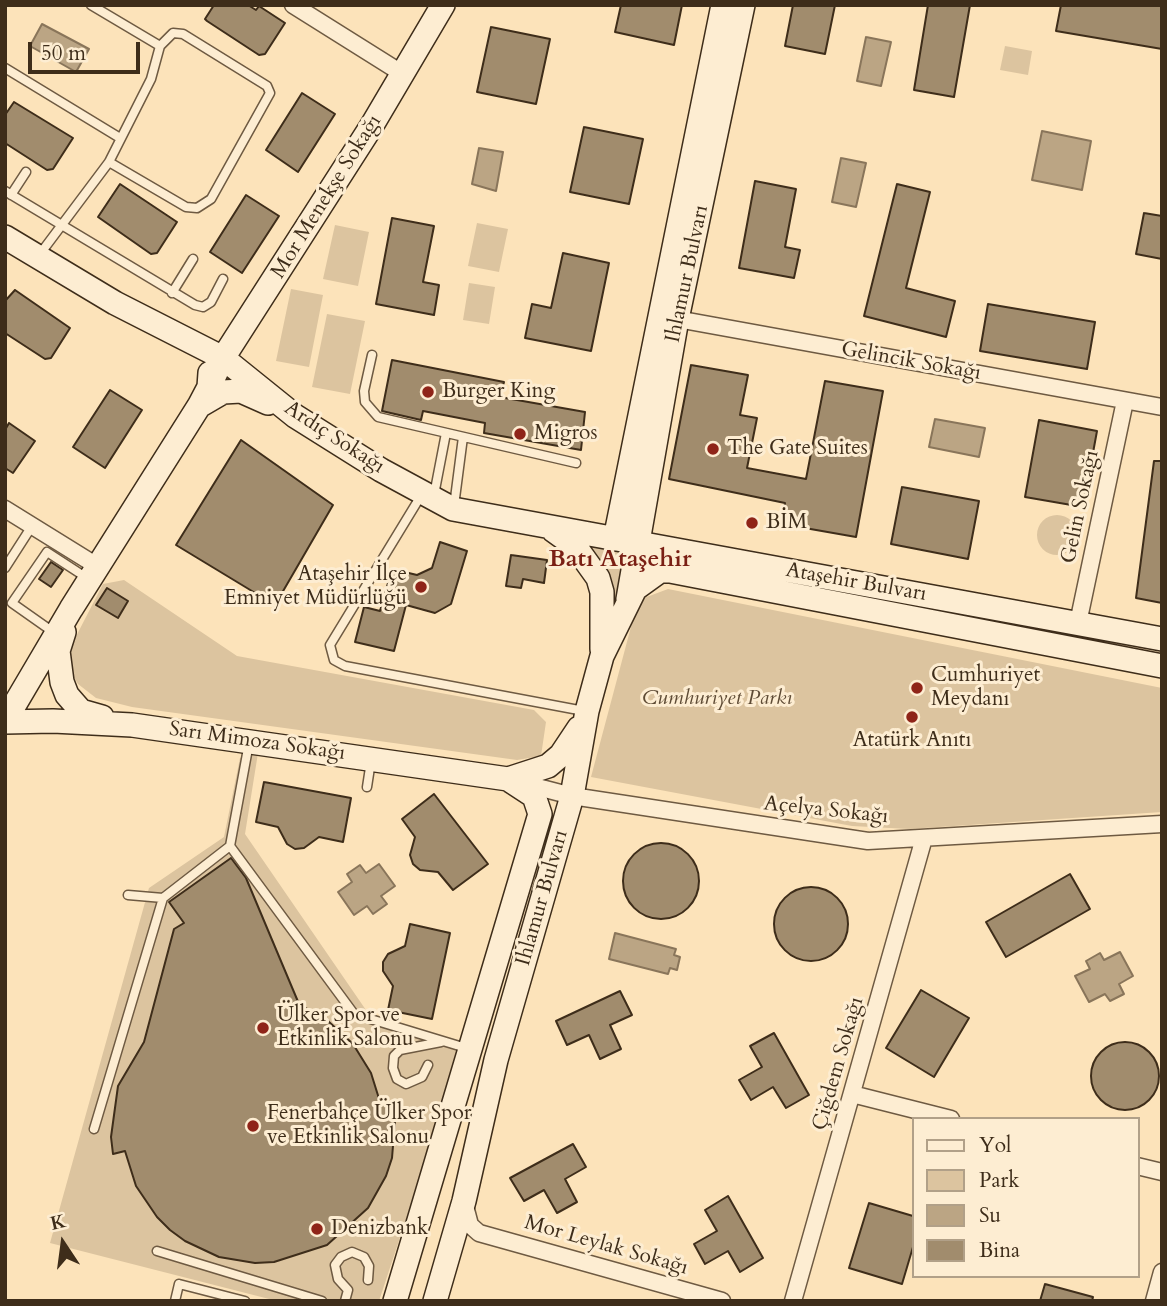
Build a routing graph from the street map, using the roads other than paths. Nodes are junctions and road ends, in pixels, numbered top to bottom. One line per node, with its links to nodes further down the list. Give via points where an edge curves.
1 (91, 5): 6 (lane)
2 (293, 5): 8 (street)
3 (443, 5): 8 (main road, Mor Menekşe Sokağı)
4 (723, 5): 19 (main road, Ihlamur Bulvarı)
5 (743, 5): 19 (main road, Ihlamur Bulvarı)
6 (160, 46): 9 (lane, via 151,79); 10 (lane, via 173,33 183,34 267,86 269,98 211,199 197,208 186,207)
7 (6, 69): 9 (lane)
8 (403, 74): 22 (main road, Mor Menekşe Sokağı)
9 (120, 138): 10 (lane)
10 (109, 162): 13 (lane)
11 (26, 172): 12 (lane)
12 (8, 193): 13 (lane)
13 (61, 225): 15 (lane); 18 (lane)
14 (5, 237): 15 (main road, Ardıç Sokağı)
15 (38, 257): 20 (main road, Ardıç Sokağı)
16 (193, 259): 18 (lane)
17 (223, 279): 18 (lane, via 204,307)
18 (172, 293)
19 (669, 317): 24 (street, Gelincik Sokağı); 34 (main road, Ihlamur Bulvarı); 35 (main road, Ihlamur Bulvarı)
20 (193, 343): 22 (main road, Ardıç Sokağı); 23 (main road, via 208,366)
21 (372, 355): 27 (lane, via 365,402 378,417)
22 (223, 358): 23 (main road, Mor Menekşe Sokağı); 26 (main road, Ardıç Sokağı)
23 (204, 396): 26 (main road, via 241,391); 37 (main road, Mor Menekşe Sokağı)
24 (1125, 401): 25 (street, Gelincik Sokağı); 40 (street, Gelin Sokağı)
25 (1162, 407)
26 (290, 413): 30 (main road, Ardıç Sokağı)
27 (446, 433): 28 (lane); 30 (lane)
28 (464, 437): 29 (lane); 30 (lane)
29 (576, 463)
30 (436, 501): 33 (main road, Ardıç Sokağı); 45 (lane, via 330,645 334,660 345,666)
31 (5, 509): 32 (street)
32 (32, 526): 36 (lane); 37 (street)
33 (549, 528): 34 (main road, Ataşehir Bulvarı); 43 (main road, Ardıç Sokağı, via 576,546 598,578)
34 (615, 539): 35 (main road, Ataşehir Bulvarı)
35 (638, 544): 38 (main road, Ihlamur Bulvarı); 40 (main road, Ataşehir Bulvarı)
36 (5, 568)
37 (93, 573): 39 (main road, Mor Menekşe Sokağı); 41 (lane, via 47,552 12,603)
38 (628, 599): 43 (main road, Ihlamur Bulvarı); 44 (main road, Ataşehir Bulvarı, via 646,580 660,571 670,571)
39 (71, 609): 41 (main road, Mor Menekşe Sokağı); 47 (main road, via 58,651 67,695 81,711)
40 (1079, 623): 42 (main road, Ataşehir Bulvarı)
41 (56, 634): 46 (main road, Mor Menekşe Sokağı)
42 (1162, 639)
43 (602, 656): 45 (main road, Ihlamur Bulvarı)
44 (1162, 666)
45 (587, 711): 50 (main road, via 561,755 548,766); 52 (main road, Ihlamur Bulvarı)
46 (5, 722): 47 (main road, Sarı Mimoza Sokağı)
47 (132, 725): 48 (main road, Sarı Mimoza Sokağı)
48 (250, 740): 49 (main road, Sarı Mimoza Sokağı); 55 (lane)
49 (372, 758): 50 (main road, Sarı Mimoza Sokağı); 51 (lane)
50 (508, 779): 52 (street, Açelya Sokağı); 59 (main road, Ihlamur Bulvarı, via 534,796 540,814)
51 (367, 787)
52 (572, 796): 54 (street, Açelya Sokağı, via 868,841); 66 (main road, Ihlamur Bulvarı, via 496,1060)
53 (1162, 824): 54 (street, Açelya Sokağı)
54 (924, 838): 61 (street, Çiğdem Sokağı)
55 (230, 846): 57 (lane); 58 (lane, via 354,1014)
56 (128, 895): 57 (lane)
57 (163, 898): 63 (lane)
58 (444, 1041): 59 (lane); 60 (lane, via 400,1050 394,1056 397,1079 406,1084 422,1077)
59 (469, 1049): 74 (main road, Ihlamur Bulvarı)
60 (428, 1065)
61 (852, 1094): 62 (street); 77 (street, Çiğdem Sokağı)
62 (943, 1117)
63 (94, 1129)
64 (1139, 1166): 65 (street)
65 (1162, 1172)
66 (464, 1201): 75 (main road, Ihlamur Bulvarı); 76 (street, Mor Leylak Sokağı, via 470,1225 478,1233)
67 (157, 1251): 72 (lane)
68 (1162, 1272): 78 (street)
69 (368, 1280): 73 (lane, via 369,1266 363,1257 352,1252 341,1257 335,1265 338,1279 348,1290)
70 (175, 1301): 71 (lane, via 179,1284)
71 (245, 1301)
72 (322, 1301)
73 (345, 1301)
74 (395, 1301)
75 (435, 1301)
76 (722, 1301)
77 (793, 1301)
78 (1154, 1301)

